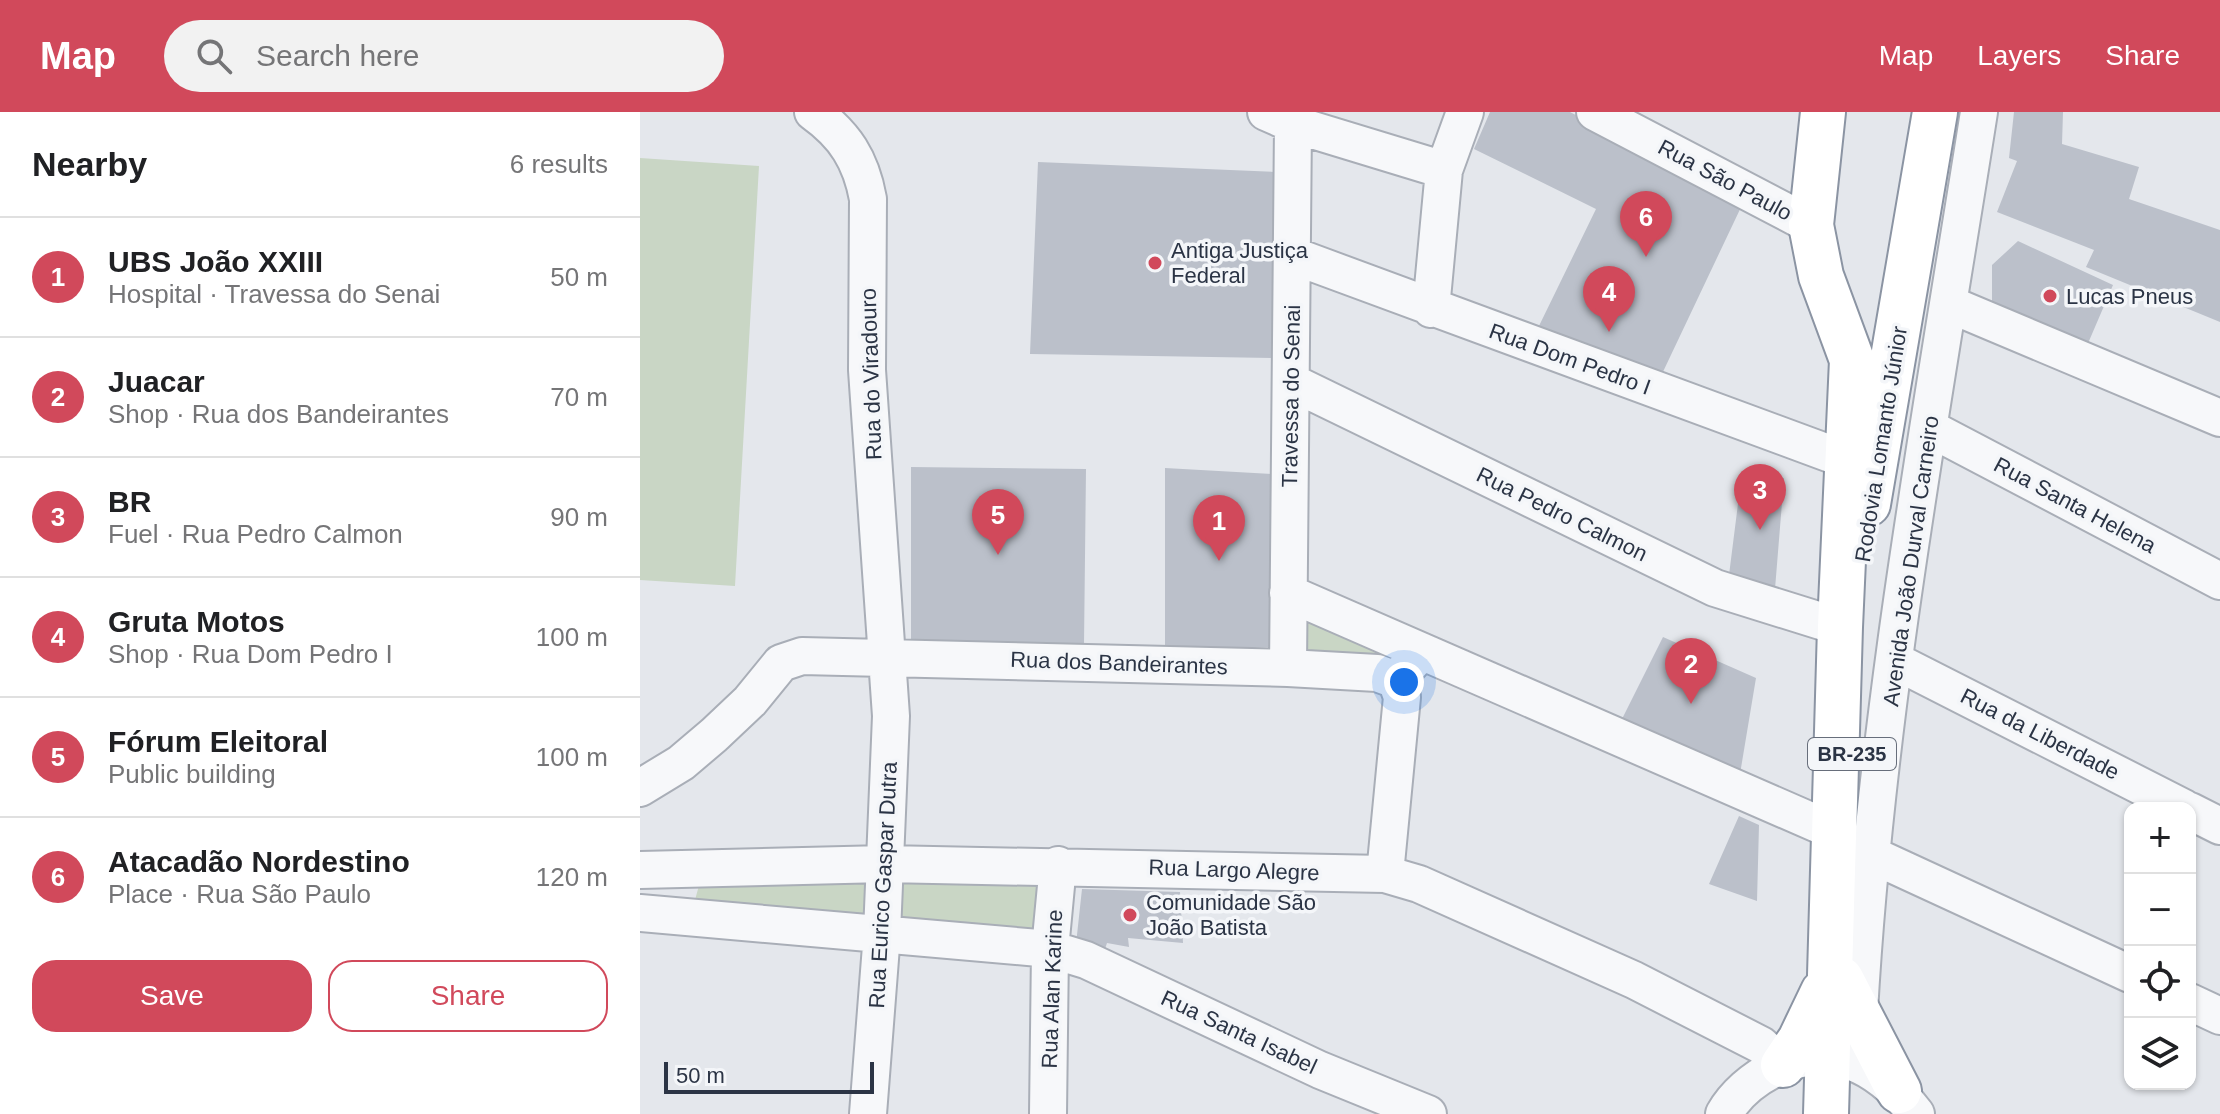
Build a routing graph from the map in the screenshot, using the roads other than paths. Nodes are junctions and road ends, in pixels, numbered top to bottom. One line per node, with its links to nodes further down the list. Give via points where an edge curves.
1 (813, 112): 21 (street, Rua do Viradouro, via 853,150 868,199 867,370)
2 (1465, 112): 8 (street)
3 (1595, 112): 9 (street, Rua São Paulo)
4 (1823, 112): 9 (highway)
5 (1935, 112): 41 (highway, Rodovia Lomanto Júnior / BR-235, via 1863,530)
6 (1979, 112): 11 (street, Avenida João Durval Carneiro)
7 (1280, 118): 8 (street); 10 (street, Travessa do Senai)
8 (1444, 170): 12 (street)
9 (1811, 225): 16 (highway, Rodovia Lomanto Júnior / BR-235, via 1821,276 1852,360)
10 (1294, 256): 12 (street, Rua Dom Pedro I); 13 (street, Travessa do Senai)
11 (1949, 304): 14 (street); 15 (street, Avenida João Durval Carneiro)
12 (1431, 309): 16 (street, Rua Dom Pedro I)
13 (1291, 382): 18 (street, Travessa do Senai); 19 (street, Rua Pedro Calmon, via 1715,588)
14 (2220, 418)
15 (1929, 428): 17 (street, Rua Santa Helena); 22 (street, Avenida João Durval Carneiro)
16 (1847, 460): 19 (highway, Rodovia Lomanto Júnior / BR-235)
17 (2220, 581)
18 (1288, 593): 20 (street); 23 (street, Travessa do Senai)
19 (1840, 627): 29 (highway, Rodovia Lomanto Júnior / BR-235)
20 (1421, 652): 24 (street); 29 (street)
21 (887, 656): 23 (street, Rua dos Bandeirantes); 25 (street, Rua dos Bandeirantes, via 802,656 781,663 714,735); 31 (street, Rua Eurico Gaspar Dutra, via 891,716)
22 (1895, 661): 26 (street, Rua da Liberdade); 30 (street, Avenida João Durval Carneiro)
23 (1288, 668): 24 (street, Rua dos Bandeirantes, via 1377,673)
24 (1396, 680): 35 (street, via 1402,697)
25 (640, 788)
26 (2172, 802)
27 (2196, 814): 28 (street)
28 (2220, 826)
29 (1836, 832): 41 (highway, Rodovia Lomanto Júnior / BR-235)
30 (1872, 855): 40 (street); 41 (street, Avenida João Durval Carneiro)
31 (885, 864): 32 (street, Rua Largo Alegre); 33 (street, Rua Largo Alegre); 38 (street, Rua Eurico Gaspar Dutra)
32 (1058, 865): 35 (street, Rua Largo Alegre); 39 (street, Rua Alan Karine)
33 (677, 869): 34 (street, Rua Largo Alegre); 37 (street)
34 (640, 870)
35 (1385, 874): 45 (street, Rua Largo Alegre, via 1419,884 1634,980 1761,1045)
36 (640, 913): 37 (street)
37 (678, 915): 38 (street)
38 (882, 933): 39 (street); 47 (street, Rua Eurico Gaspar Dutra)
39 (1050, 949): 48 (street, Rua Alan Karine); 49 (street, Rua Santa Isabel, via 1086,960 1320,1070)
40 (2124, 971)
41 (1844, 988): 44 (highway, Rodovia Lomanto Júnior / BR-235); 45 (highway); 46 (highway)
42 (2196, 1005): 43 (street)
43 (2220, 1016)
44 (1833, 1059): 45 (street); 46 (street, via 1867,1069); 51 (highway, Rodovia Lomanto Júnior / BR-235); 52 (highway, Rodovia Lomanto Júnior / BR-235)
45 (1783, 1065): 50 (street, via 1754,1080)
46 (1907, 1102)
47 (868, 1114)
48 (1048, 1114)
49 (1428, 1114)
50 (1724, 1114)
51 (1826, 1114)
52 (1839, 1114)

